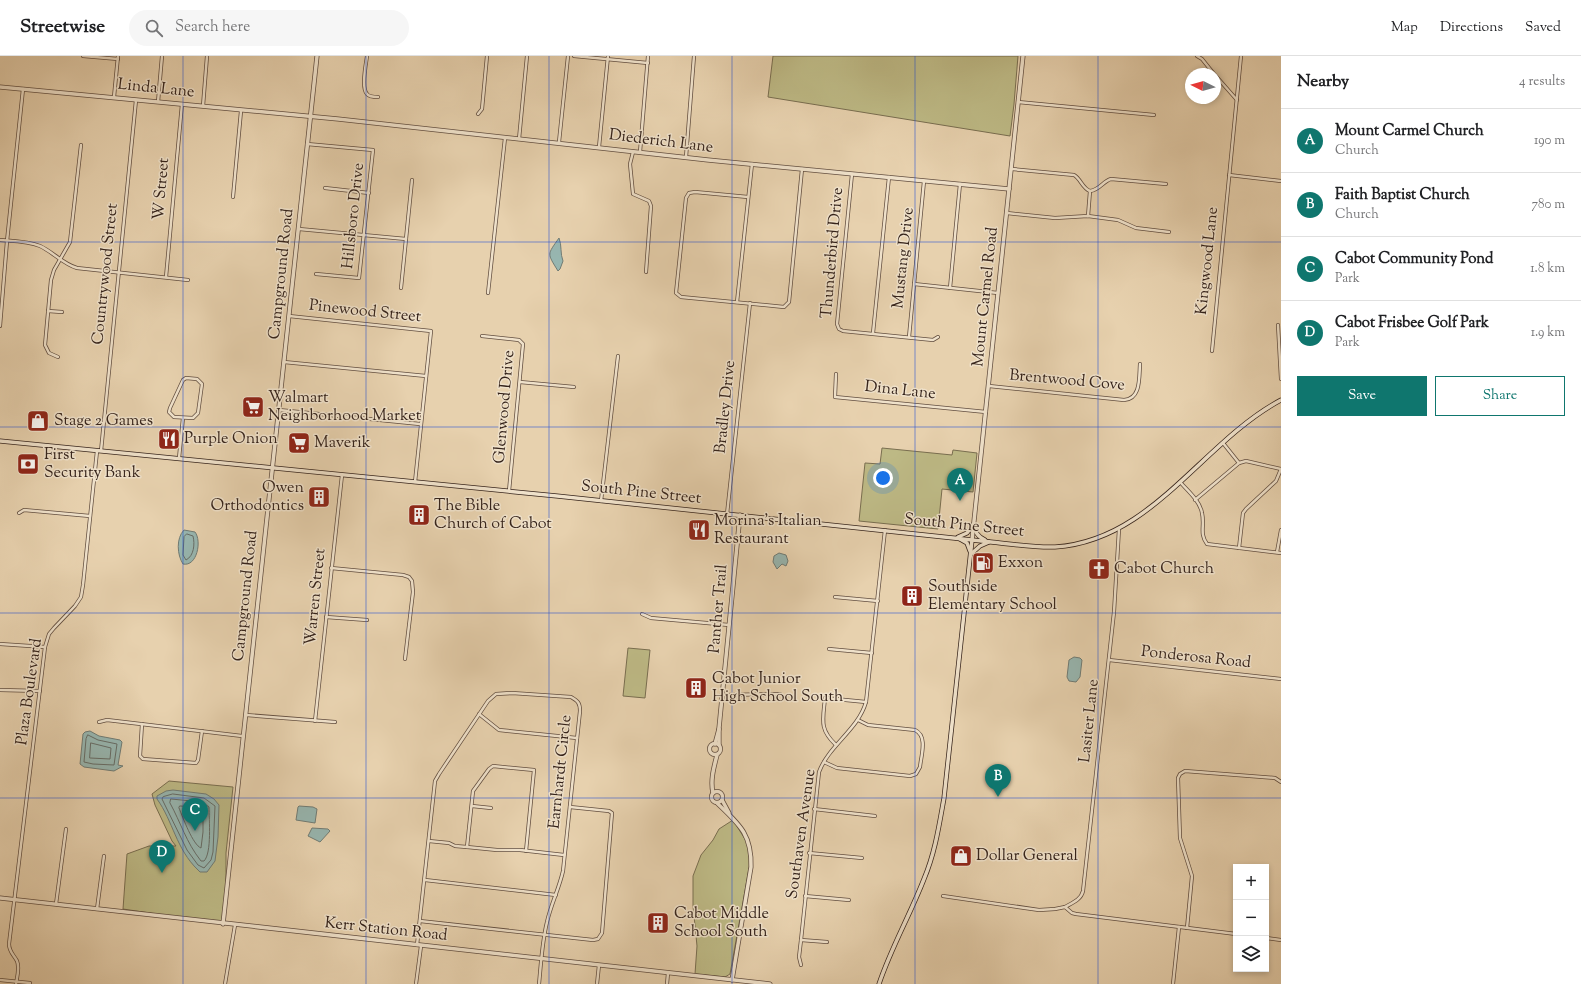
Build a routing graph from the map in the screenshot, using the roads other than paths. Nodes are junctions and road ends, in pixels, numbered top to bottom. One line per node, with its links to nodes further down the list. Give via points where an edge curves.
1 (83, 56): 15 (street)
2 (162, 56): 26 (street)
3 (207, 56): 29 (street)
4 (317, 56): 33 (street, Campground Road)
5 (367, 56): 23 (street, via 364,88 370,96)
6 (487, 56): 31 (street, via 482,109)
7 (527, 56): 35 (street)
8 (568, 56): 36 (street)
9 (574, 56): 16 (street)
10 (648, 56): 17 (street)
11 (694, 56): 42 (street)
12 (1022, 56): 27 (street, Mount Carmel Road)
13 (1197, 56): 18 (street)
14 (1241, 56): 25 (street, Kingwood Lane)
15 (118, 58): 22 (street)
16 (608, 58): 17 (street); 39 (street)
17 (648, 63): 41 (street)
18 (1210, 68)
19 (1221, 81): 25 (street)
20 (0, 87): 21 (street, Linda Lane)
21 (23, 89): 22 (street, Linda Lane); 67 (street)
22 (114, 97): 24 (street, Linda Lane)
23 (378, 97)
24 (136, 100): 26 (street, Linda Lane); 70 (street, Countrywood Street)
25 (1237, 101): 47 (street, Kingwood Lane)
26 (158, 102): 28 (street, Linda Lane)
27 (1018, 102): 32 (street); 45 (street, Mount Carmel Road)
28 (182, 104): 29 (street, Linda Lane); 72 (street, W Street)
29 (203, 106): 30 (street, Linda Lane)
30 (241, 110): 33 (street, Linda Lane); 58 (street)
31 (478, 114)
32 (1154, 115)
33 (310, 117): 34 (street, Diederich Lane); 37 (street, Campground Road)
34 (505, 137): 35 (street, Diederich Lane); 78 (street)
35 (519, 138): 36 (street, Diederich Lane)
36 (559, 142): 39 (street, Diederich Lane)
37 (307, 144): 57 (street, Hillsboro Drive, via 373,150); 62 (street, Campground Road)
38 (80, 145): 68 (street, via 72,234)
39 (599, 147): 40 (street, Diederich Lane)
40 (633, 151): 41 (street, Diederich Lane); 69 (street, via 630,164 632,194 649,201 651,206)
41 (640, 152): 42 (street, Diederich Lane)
42 (686, 157): 43 (street, Diederich Lane)
43 (752, 164): 44 (street, Diederich Lane); 59 (street)
44 (802, 168): 46 (street, Diederich Lane); 81 (street, via 789,302 784,307)
45 (1012, 169): 55 (street, Mount Carmel Road); 56 (street, via 1074,175 1083,187)
46 (852, 174): 48 (street, Diederich Lane); 87 (street, Thunderbird Drive, via 837,324 842,330)
47 (1229, 175): 50 (street); 91 (street, Kingwood Lane)
48 (889, 177): 51 (street, Diederich Lane); 87 (street)
49 (412, 180): 65 (street)
50 (1281, 180)
51 (924, 181): 52 (street, Diederich Lane); 74 (street, Mustang Drive)
52 (960, 184): 55 (street, Diederich Lane); 77 (street)
53 (1166, 184): 56 (street, via 1111,179 1098,189)
54 (325, 188): 57 (street)
55 (1009, 189): 60 (street, Mount Carmel Road)
56 (1090, 191): 61 (street)
57 (369, 193): 64 (street, Hillsboro Drive)
58 (233, 197)
59 (748, 197): 80 (street); 80 (street, via 689,193 686,198 676,293 680,297)
60 (1007, 213): 61 (street, via 1055,218); 79 (street, Mount Carmel Road)
61 (1088, 216): 63 (street, via 1118,220 1136,228)
62 (299, 229): 64 (street); 84 (street, Campground Road)
63 (1169, 232)
64 (364, 235): 65 (street); 71 (street, Hillsboro Drive, via 359,278)
65 (406, 239): 76 (street)
66 (0, 240): 67 (street)
67 (7, 241): 68 (street, via 42,247); 75 (street)
68 (60, 260): 70 (street, via 77,268); 82 (street, via 52,275)
69 (646, 272)
70 (118, 273): 72 (street); 109 (street, Countrywood Street)
71 (316, 274)
72 (166, 277): 73 (street)
73 (188, 280)
74 (914, 284): 77 (street); 89 (street, Mustang Drive)
75 (2, 287): 86 (street)
76 (401, 288)
77 (950, 288): 79 (street)
78 (488, 293)
79 (998, 293): 100 (street, Mount Carmel Road)
80 (737, 302): 81 (street)
81 (750, 304): 121 (street, Bradley Drive)
82 (48, 310): 83 (street); 93 (street, via 45,345 49,353)
83 (62, 312)
84 (289, 316): 94 (street, Campground Road); 97 (street, Pinewood Street, via 431,331)
85 (1278, 325): 98 (street)
86 (0, 326)
87 (873, 333): 89 (street, Thunderbird Drive)
88 (482, 336): 99 (street, Glenwood Drive, via 522,342)
89 (908, 337): 90 (street, Thunderbird Drive, via 933,340)
90 (938, 337)
91 (1212, 351)
92 (618, 356): 119 (street)
93 (58, 358)
94 (284, 362): 97 (street); 103 (street, Campground Road)
95 (1140, 364): 100 (street, Brentwood Cove, via 1137,390 1130,400)
96 (836, 374): 104 (street, Dina Lane, via 835,397)
97 (426, 376): 106 (street, Pinewood Street)
98 (1281, 379)
99 (520, 382): 101 (street); 117 (street, Glenwood Drive)
100 (989, 386): 104 (street, Mount Carmel Road)
101 (574, 387)
102 (1281, 400): 108 (street, South Pine Street, via 1257,415)
103 (278, 410): 106 (street); 112 (street, Campground Road)
104 (986, 412): 124 (street, Mount Carmel Road)
105 (183, 418): 105 (street, via 193,418 198,413 202,384 197,379 184,380 170,408 169,412 174,417); 110 (street)
106 (420, 424): 115 (street, Pinewood Street)
107 (0, 441): 109 (street, South Pine Street)
108 (1223, 443): 111 (street); 116 (street, South Pine Street)
109 (99, 450): 110 (street, South Pine Street); 123 (street, Plaza Boulevard)
110 (179, 458): 112 (street, South Pine Street)
111 (1239, 463): 113 (street, via 1246,461); 118 (street)
112 (272, 467): 114 (street, South Pine Street); 155 (street, Campground Road)
113 (1281, 469): 131 (street, via 1276,481 1246,509)
114 (342, 475): 115 (street, South Pine Street); 135 (street, Warren Street)
115 (415, 482): 117 (street, South Pine Street)
116 (1180, 482): 118 (street); 125 (street, South Pine Street, via 1137,518)
117 (509, 491): 119 (street, South Pine Street)
118 (1195, 500): 131 (street, via 1202,514 1203,538 1207,544)
119 (601, 501): 121 (street, South Pine Street)
120 (19, 513): 123 (street, via 24,510)
121 (727, 514): 122 (street, South Pine Street)
122 (740, 515): 126 (street, South Pine Street); 141 (street, Panther Trail)
123 (90, 516): 143 (street, Plaza Boulevard, via 80,597 49,634)
124 (974, 524): 128 (street, via 967,533); 129 (street, Mount Carmel Road); 130 (street, via 978,535)
125 (1119, 529): 130 (street, South Pine Street, via 1093,540 1055,547); 147 (street, Lasiter Lane)
126 (885, 530): 128 (street, South Pine Street); 137 (street, Southaven Avenue)
127 (1281, 530): 132 (street)
128 (958, 537): 129 (street, South Pine Street); 134 (street, via 967,543)
129 (972, 540): 130 (street, South Pine Street); 134 (street, Mount Carmel Road)
130 (990, 542): 134 (street)
131 (1239, 548): 132 (street)
132 (1277, 552): 133 (street)
133 (1281, 552)
134 (970, 556): 226 (street, Mount Carmel Road, via 944,798 937,840 925,878)
135 (331, 568): 139 (street, Warren Street); 146 (street, via 409,577 413,592)
136 (835, 597): 137 (street)
137 (878, 601): 145 (street, Southaven Avenue)
138 (642, 614): 141 (street, via 651,618)
139 (326, 617): 140 (street); 157 (street, Warren Street)
140 (367, 620)
141 (729, 625): 152 (street, Panther Trail)
142 (0, 644): 143 (street)
143 (45, 647): 150 (street, Plaza Boulevard)
144 (829, 649): 145 (street)
145 (872, 653): 153 (street, Southaven Avenue)
146 (405, 659)
147 (1109, 660): 148 (street, Ponderosa Road); 198 (street, Lasiter Lane, via 1083,891 1082,896)
148 (1281, 679)
149 (0, 690): 150 (street)
150 (40, 691): 195 (street, Plaza Boulevard)
151 (780, 694): 152 (street)
152 (723, 695): 161 (street, Panther Trail)
153 (866, 702): 156 (street, Southaven Avenue); 167 (street, via 826,698 824,733)
154 (479, 714): 164 (street, via 499,730); 164 (street, Earnhardt Circle, via 496,694 571,697 580,705); 183 (street, Earnhardt Circle, via 435,781)
155 (245, 715): 157 (street); 163 (street, Campground Road)
156 (858, 720): 167 (street, Southaven Avenue); 169 (street, via 868,725 915,730 920,733 923,740 918,771 910,776 837,768)
157 (315, 721): 159 (street)
158 (99, 722): 160 (street, via 107,720)
159 (335, 722)
160 (142, 724): 162 (street); 162 (street, via 139,752 143,759 196,763)
161 (719, 728): 165 (street, Panther Trail); 166 (street, Panther Trail)
162 (202, 731): 163 (street)
163 (242, 736): 201 (street, Campground Road)
164 (577, 738): 177 (street, Earnhardt Circle)
165 (715, 744): 166 (street); 168 (street, via 710,749)
166 (720, 745): 168 (street, via 721,751)
167 (836, 745): 169 (street, Southaven Avenue)
168 (715, 754): 170 (street)
169 (824, 762): 179 (street, Southaven Avenue, via 819,772)
170 (712, 782): 172 (street); 173 (street)
171 (1281, 782): 204 (street, via 1275,778 1185,771 1180,774 1180,838 1192,876)
172 (718, 791): 173 (street); 174 (street, via 722,795)
173 (713, 793): 175 (street, via 712,799)
174 (722, 800): 175 (street); 180 (street)
175 (717, 803): 180 (street)
176 (472, 806): 178 (street); 184 (street); 185 (street, via 473,791 491,767 534,770)
177 (570, 807): 187 (street, Earnhardt Circle); 206 (street, via 612,813 602,933 598,939 593,940)
178 (491, 808)
179 (814, 809): 181 (street); 186 (street, Southaven Avenue)
180 (729, 813): 217 (street, via 749,841 751,853)
181 (875, 816)
182 (66, 829): 197 (street)
183 (429, 840): 184 (street); 190 (street, Earnhardt Circle)
184 (467, 847): 185 (street)
185 (526, 851): 187 (street)
186 (809, 853): 189 (street); 192 (street, Southaven Avenue)
187 (564, 855): 191 (street, Earnhardt Circle, via 561,882)
188 (104, 856): 199 (street)
189 (862, 858)
190 (425, 880): 191 (street); 200 (street, Earnhardt Circle)
191 (556, 895): 206 (street, Earnhardt Circle)
192 (805, 896): 196 (street); 208 (street, Southaven Avenue)
193 (943, 896): 198 (street, via 1039,910)
194 (0, 898): 195 (street, Kerr Station Road)
195 (15, 900): 197 (street, Kerr Station Road); 218 (street, Plaza Boulevard, via 9,948 17,962)
196 (849, 900)
197 (56, 904): 199 (street, Kerr Station Road)
198 (1065, 907): 203 (street, via 1076,914)
199 (97, 909): 201 (street, Kerr Station Road)
200 (420, 921): 206 (street); 211 (street, Earnhardt Circle)
201 (223, 924): 202 (street, Kerr Station Road)
202 (234, 925): 211 (street, Kerr Station Road); 220 (street)
203 (1180, 927): 204 (street); 227 (street)
204 (1187, 928): 205 (street)
205 (1233, 934)
206 (545, 935): 212 (street, Earnhardt Circle)
207 (1269, 938): 209 (street)
208 (801, 940): 210 (street); 214 (street, Southaven Avenue)
209 (1281, 940)
210 (826, 942)
211 (419, 945): 212 (street, Kerr Station Road); 221 (street, Earnhardt Circle)
212 (542, 959): 213 (street, Kerr Station Road); 222 (street, Earnhardt Circle)
213 (599, 965): 215 (street, Kerr Station Road); 223 (street)
214 (801, 965)
215 (668, 973): 217 (street, Kerr Station Road); 224 (street)
216 (0, 980): 218 (street)
217 (735, 981): 225 (street, Kerr Station Road)
218 (16, 983): 219 (street)
219 (30, 983)
220 (225, 984)
221 (416, 984)
222 (539, 984)
223 (597, 984)
224 (667, 984)
225 (770, 984)
226 (878, 984)
227 (1173, 984)

